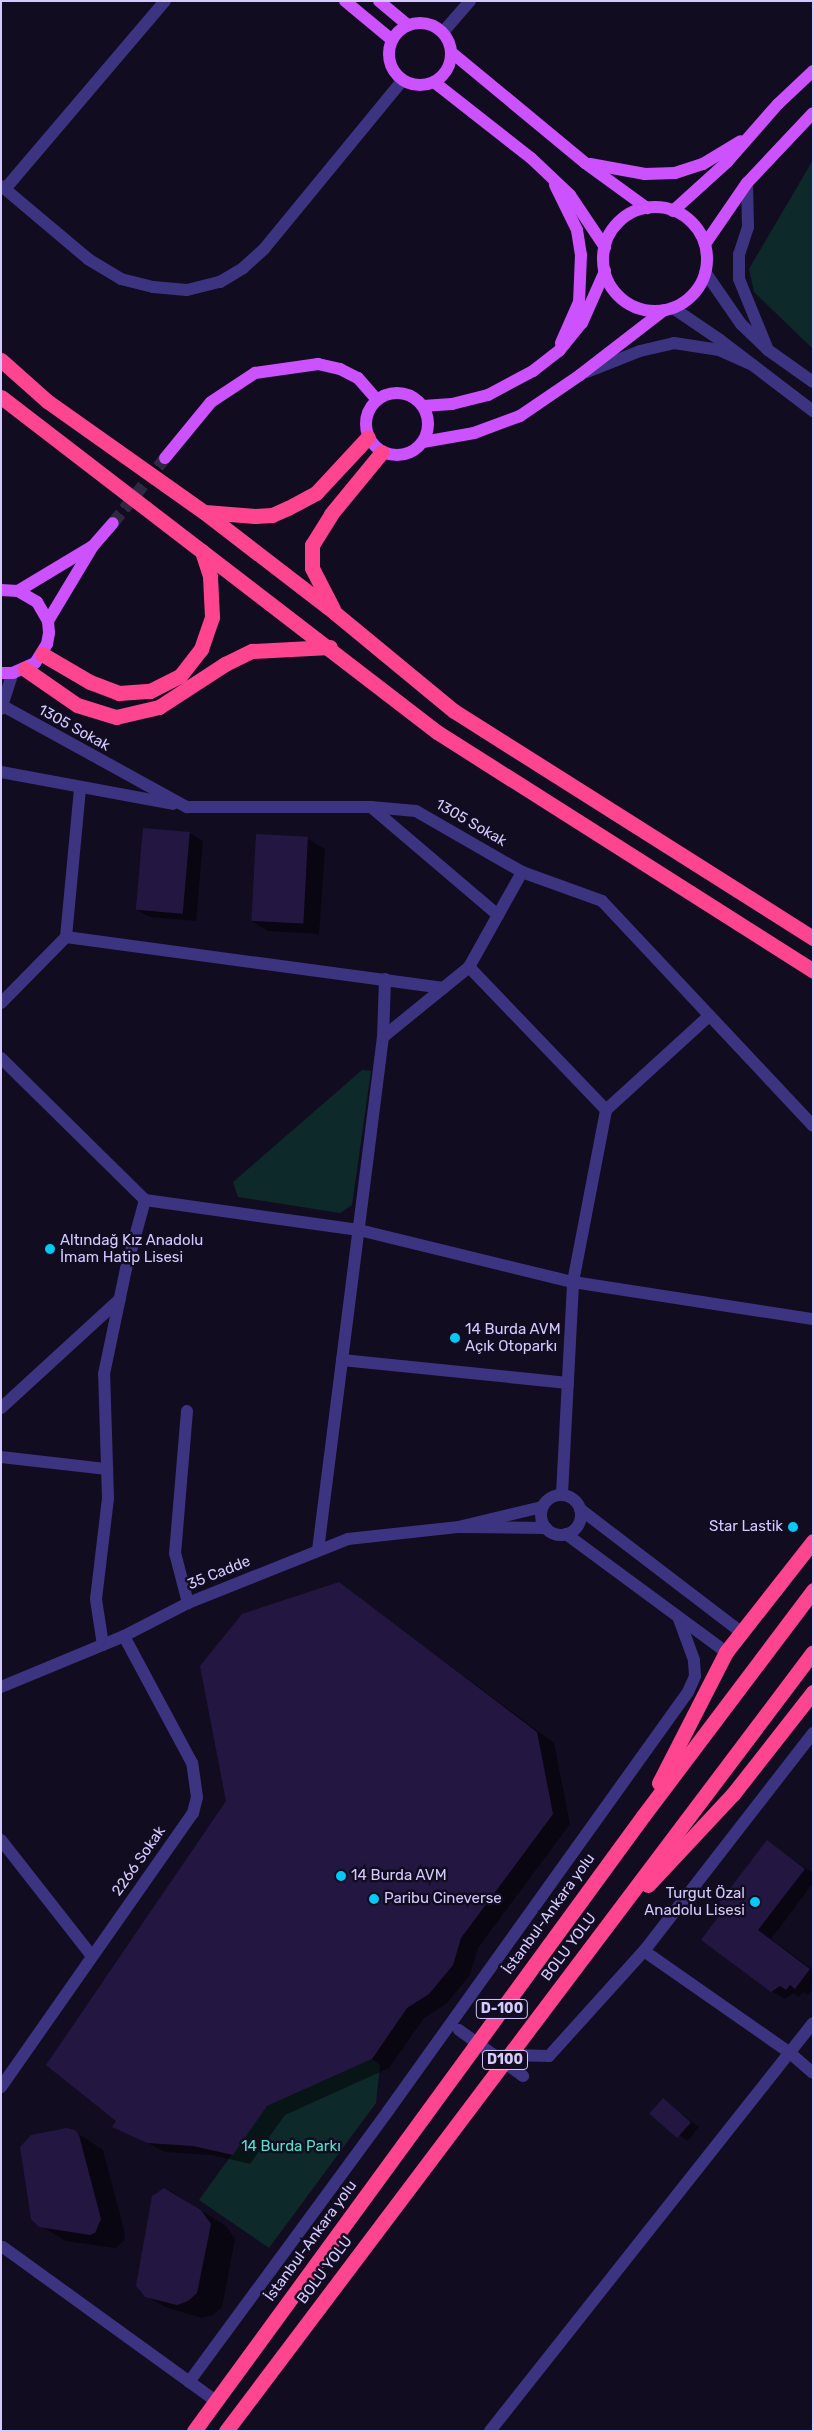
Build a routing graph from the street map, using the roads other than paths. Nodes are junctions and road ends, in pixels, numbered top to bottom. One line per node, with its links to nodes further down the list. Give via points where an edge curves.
1 (165, 1): 17 (street)
2 (345, 1): 7 (main road)
3 (379, 1): 5 (main road)
4 (470, 1): 6 (street)
5 (408, 25): 6 (main road, via 422,22); 7 (main road)
6 (443, 32): 8 (main road)
7 (392, 40): 10 (main road, via 390,64)
8 (452, 52): 11 (main road, via 448,68); 14 (main road)
9 (813, 71): 13 (main road)
10 (403, 80): 11 (main road, via 424,85); 17 (street, via 264,249 243,268 220,282 187,290 153,287 121,279 88,259)
11 (434, 82): 15 (main road)
12 (813, 113): 16 (main road)
13 (748, 136): 14 (main road, via 703,164 675,173 645,174); 19 (main road, via 727,162)
14 (585, 163): 18 (main road)
15 (551, 177): 21 (main road, via 570,195); 25 (main road, via 577,230 581,255 578,302)
16 (747, 183): 20 (main road); 26 (street, via 748,227 739,254 738,280)
17 (3, 188)
18 (647, 208): 19 (main road); 21 (main road, via 635,211 620,221)
19 (672, 211): 20 (main road, via 697,229)
20 (705, 244): 23 (main road)
21 (605, 247): 22 (main road)
22 (605, 271): 24 (main road, via 618,296 631,306 647,310); 25 (main road, via 590,310)
23 (705, 272): 24 (main road, via 694,293); 26 (street, via 730,311)
24 (668, 309): 28 (street); 29 (main road)
25 (559, 350): 33 (main road, via 533,371 488,395 452,404)
26 (768, 350): 30 (street)
27 (1, 360): 39 (highway, via 47,401)
28 (753, 365): 29 (street, via 718,350 674,343 640,351); 34 (street)
29 (580, 375): 36 (main road, via 542,402 500,425)
30 (813, 382)
31 (1, 397): 42 (highway)
32 (377, 400): 33 (main road, via 391,394 407,394); 35 (main road, via 366,417); 38 (main road, via 358,378 318,364 255,373 211,402)
33 (423, 406): 36 (main road, via 429,426)
34 (813, 411)
35 (368, 438): 37 (main road); 39 (highway, via 316,493 288,508 272,515 256,516)
36 (423, 442): 37 (main road, via 403,456)
37 (382, 452): 45 (highway, via 331,514 312,544 312,568)
38 (165, 458)
39 (204, 512): 45 (highway)
40 (113, 523): 41 (main road)
41 (93, 546): 44 (main road); 46 (main road)
42 (202, 551): 47 (highway); 48 (highway, via 210,576 212,616 201,649 180,676 150,691 120,693 90,682)
43 (1, 590): 44 (main road)
44 (18, 591): 46 (main road, via 37,602)
45 (335, 613): 58 (highway, via 454,711)
46 (48, 622): 48 (main road, via 47,644)
47 (330, 647): 49 (highway, via 252,651 225,664 159,707 116,717 77,705); 60 (highway, via 437,732)
48 (42, 654): 49 (main road)
49 (13, 672): 50 (street)
50 (2, 708): 53 (street, 1305 Sokak)
51 (1, 772): 52 (street)
52 (80, 788): 53 (street); 57 (street)
53 (186, 807): 54 (street, 1305 Sokak)
54 (371, 807): 55 (street, 1305 Sokak, via 416,811); 56 (street)
55 (522, 872): 56 (street); 64 (street, 1305 Sokak, via 602,901)
56 (498, 915): 59 (street)
57 (66, 937): 61 (street); 63 (street)
58 (813, 938)
59 (469, 967): 62 (street); 67 (street)
60 (813, 971)
61 (385, 979): 62 (street); 65 (street)
62 (444, 988): 65 (street)
63 (1, 1003)
64 (709, 1016): 67 (street); 68 (street, 1305 Sokak)
65 (383, 1037): 70 (street)
66 (1, 1058): 69 (street)
67 (606, 1110): 71 (street)
68 (813, 1126)
69 (145, 1200): 70 (street); 72 (street)
70 (359, 1230): 71 (street); 74 (street)
71 (573, 1282): 73 (street); 75 (street)
72 (120, 1299): 76 (street); 79 (street, via 104,1374)
73 (813, 1319)
74 (342, 1360): 75 (street); 87 (street)
75 (568, 1383): 80 (street)
76 (1, 1408)
77 (186, 1411): 89 (street, via 175,1553)
78 (1, 1457): 79 (street)
79 (107, 1469): 93 (street, via 108,1498 96,1599)
80 (562, 1494): 81 (street, via 550,1498); 82 (street, via 574,1499)
81 (542, 1507): 83 (street); 84 (street, via 541,1518)
82 (580, 1510): 85 (street, via 580,1522); 91 (street)
83 (459, 1526): 84 (street); 87 (street, 35 Cadde, via 348,1539)
84 (546, 1528): 85 (street, via 555,1534)
85 (566, 1534): 90 (street)
86 (813, 1541): 91 (highway)
87 (318, 1550): 89 (street, 35 Cadde)
88 (813, 1590): 99 (highway, İstanbul-Ankara yolu / D-100)
89 (188, 1603): 92 (street, 35 Cadde)
90 (679, 1619): 94 (street); 113 (street, via 694,1660 695,1676 688,1692 399,2096)
91 (740, 1632): 94 (highway)
92 (124, 1636): 93 (street, 35 Cadde); 103 (street, 2266 Sokak, via 187,1750 196,1780 197,1797 193,1813)
93 (103, 1645): 96 (street, 35 Cadde)
94 (726, 1652): 99 (highway)
95 (813, 1652): 101 (highway, BOLU YOLU / D100)
96 (1, 1687)
97 (813, 1692): 101 (highway, via 733,1794)
98 (813, 1733): 102 (street)
99 (643, 1816): 114 (highway, İstanbul-Ankara yolu / D-100)
100 (1, 1840): 103 (street)
101 (595, 1941): 107 (highway, BOLU YOLU / D100)
102 (644, 1951): 106 (street); 107 (street, via 549,2056)
103 (92, 1956): 108 (street, 2266 Sokak)
104 (813, 2023): 106 (street)
105 (459, 2030): 110 (street)
106 (790, 2053): 109 (street); 117 (street)
107 (509, 2055): 116 (highway, BOLU YOLU / D100)
108 (6, 2073): 111 (street, 2266 Sokak)
109 (813, 2073)
110 (523, 2076)
111 (1, 2087)
112 (2, 2244): 113 (street)
113 (189, 2382): 114 (street)
114 (216, 2402): 115 (highway, İstanbul-Ankara yolu / D-100)
115 (194, 2431)
116 (226, 2431)
117 (490, 2431)

